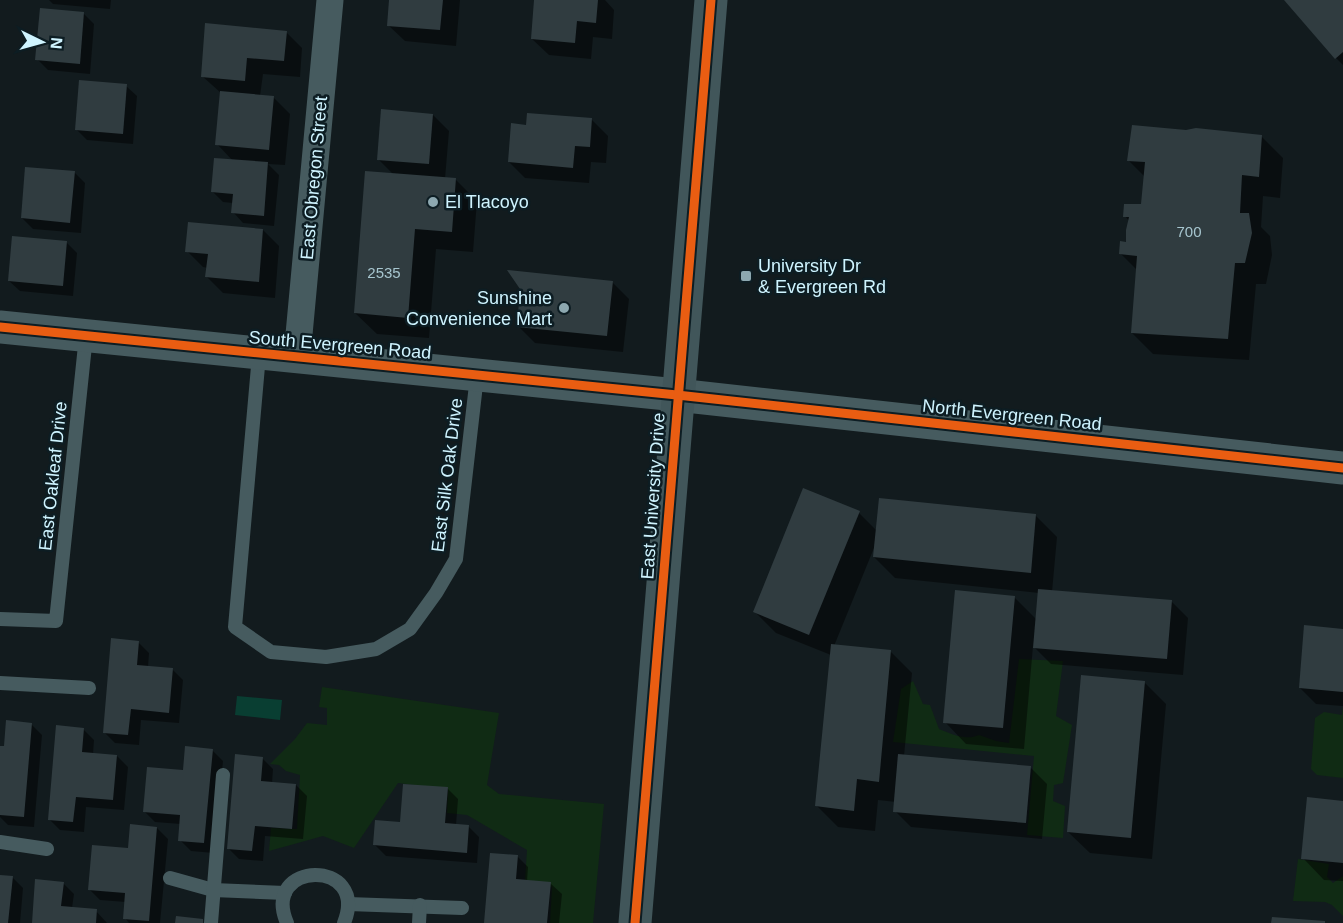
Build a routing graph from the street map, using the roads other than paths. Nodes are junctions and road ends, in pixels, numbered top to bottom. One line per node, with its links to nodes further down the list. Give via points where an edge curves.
1 (330, 0): 6 (street, East Obregon Street)
2 (711, 0): 8 (main road, East University Drive)
3 (0, 327): 4 (street, South Evergreen Road)
4 (86, 335): 5 (street, South Evergreen Road); 10 (lane, East Oakleaf Drive, via 56,621)
5 (259, 355): 6 (street, South Evergreen Road); 7 (lane, East Silk Oak Drive, via 235,627 271,652 326,657 376,649 410,629 456,559)
6 (297, 356): 7 (street, South Evergreen Road)
7 (477, 376): 8 (street, South Evergreen Road)
8 (677, 395): 9 (street, North Evergreen Road); 26 (main road, East University Drive)
9 (1343, 468)
10 (0, 619)
11 (0, 683): 12 (lane)
12 (89, 688)
13 (223, 775): 17 (lane)
14 (0, 842): 15 (lane)
15 (48, 849)
16 (170, 878): 17 (lane)
17 (213, 890): 18 (lane); 22 (lane)
18 (285, 893): 19 (lane, via 300,878 321,874 340,884); 23 (lane, via 283,915)
19 (348, 904): 20 (lane); 24 (lane)
20 (420, 905): 21 (lane); 25 (lane)
21 (462, 908)
22 (211, 923)
23 (287, 923)
24 (344, 923)
25 (419, 923)
26 (635, 923)

